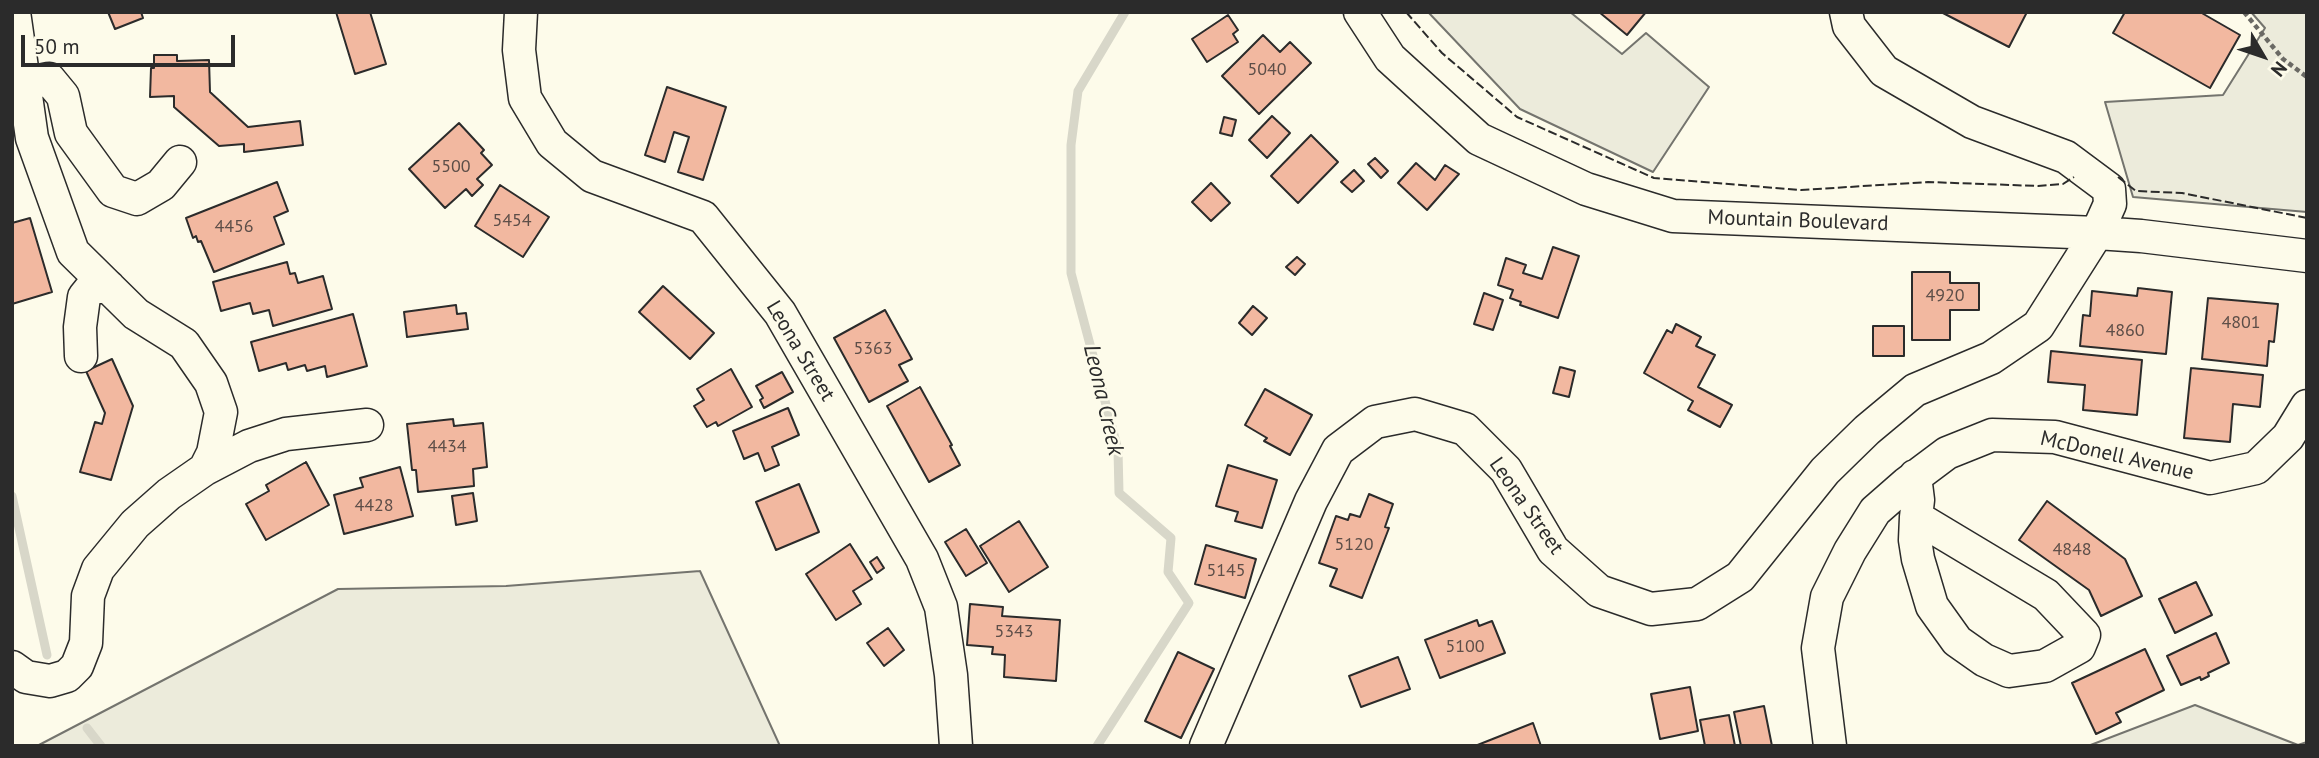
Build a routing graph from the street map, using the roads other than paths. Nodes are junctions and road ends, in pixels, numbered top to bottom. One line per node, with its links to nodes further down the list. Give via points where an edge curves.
1 (14, 12): 5 (street)
2 (521, 12): 17 (street, Leona Street, via 519,50 525,98 552,143 592,176 703,217 780,313 922,559 941,607)
3 (1360, 12): 7 (street, Mountain Boulevard, via 1390,58 1479,139 1586,189 1673,216)
4 (1846, 12): 7 (street, Leona Street, via 1849,26 1884,71 1972,122 2066,157 2109,189 2110,204)
5 (24, 84): 6 (street, via 49,79 63,96 71,133 113,191 137,199 161,185); 9 (street, via 32,138 73,252)
6 (180, 162)
7 (2096, 233): 8 (street, Mountain Boulevard); 18 (street, Leona Street, via 2038,326 1991,358 1916,390 1867,429 1825,471 1740,577 1697,604 1651,609 1599,592 1553,550 1506,470 1465,429 1415,414 1375,422 1338,450 1311,500)
8 (2307, 256)
9 (109, 287): 10 (street, via 92,287 84,297); 13 (street, via 136,314 184,344 211,383 221,412)
10 (81, 356)
11 (2307, 406): 14 (street, McDonell Avenue, via 2288,437 2256,468 2210,478 2055,437 1992,435 1947,453)
12 (367, 425): 13 (street, via 286,434 249,446)
13 (205, 469): 16 (street, via 135,524 98,569 88,596 86,643 77,666 67,676 50,681 26,677)
14 (1915, 476): 15 (street); 19 (street, McDonell Avenue, via 1875,511 1827,597 1818,648)
15 (1916, 517): 15 (street, via 2046,595 2084,635 2079,647 2045,666 2009,671 1957,641 1933,606 1918,559)
16 (12, 667)
17 (956, 746)
18 (1206, 746)
19 (1830, 746)

